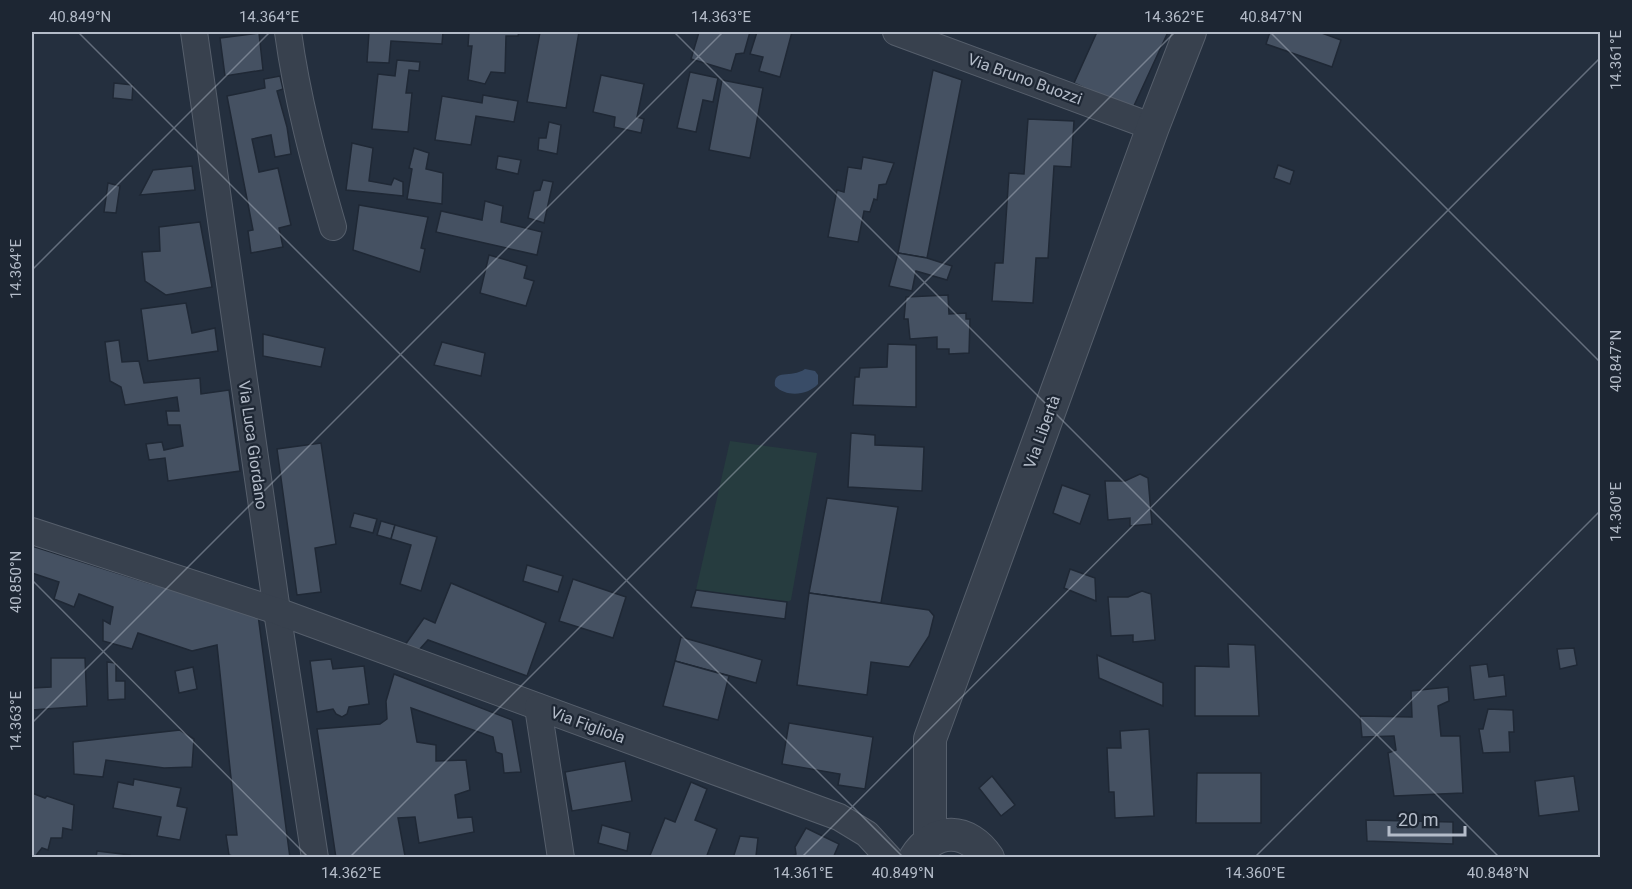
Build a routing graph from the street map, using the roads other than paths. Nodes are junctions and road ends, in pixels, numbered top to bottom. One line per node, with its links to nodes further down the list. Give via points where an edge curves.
1 (194, 32): 8 (street, Via Luca Giordano)
2 (288, 32): 6 (street, via 308,140)
3 (896, 32): 5 (street, Via Bruno Buozzi)
4 (1190, 32): 5 (street, Via Libertà)
5 (1153, 127): 10 (street, Via Libertà, via 930,739)
6 (333, 227)
7 (32, 531): 8 (street, Via Figliola)
8 (277, 612): 9 (street, Via Figliola); 11 (street, Via Luca Giordano)
9 (538, 707): 12 (street); 13 (street, Via Figliola, via 839,817 867,834)
10 (922, 849): 14 (street, via 942,835 956,834 981,846)
11 (315, 858)
12 (561, 858)
13 (889, 858)
14 (988, 858)

